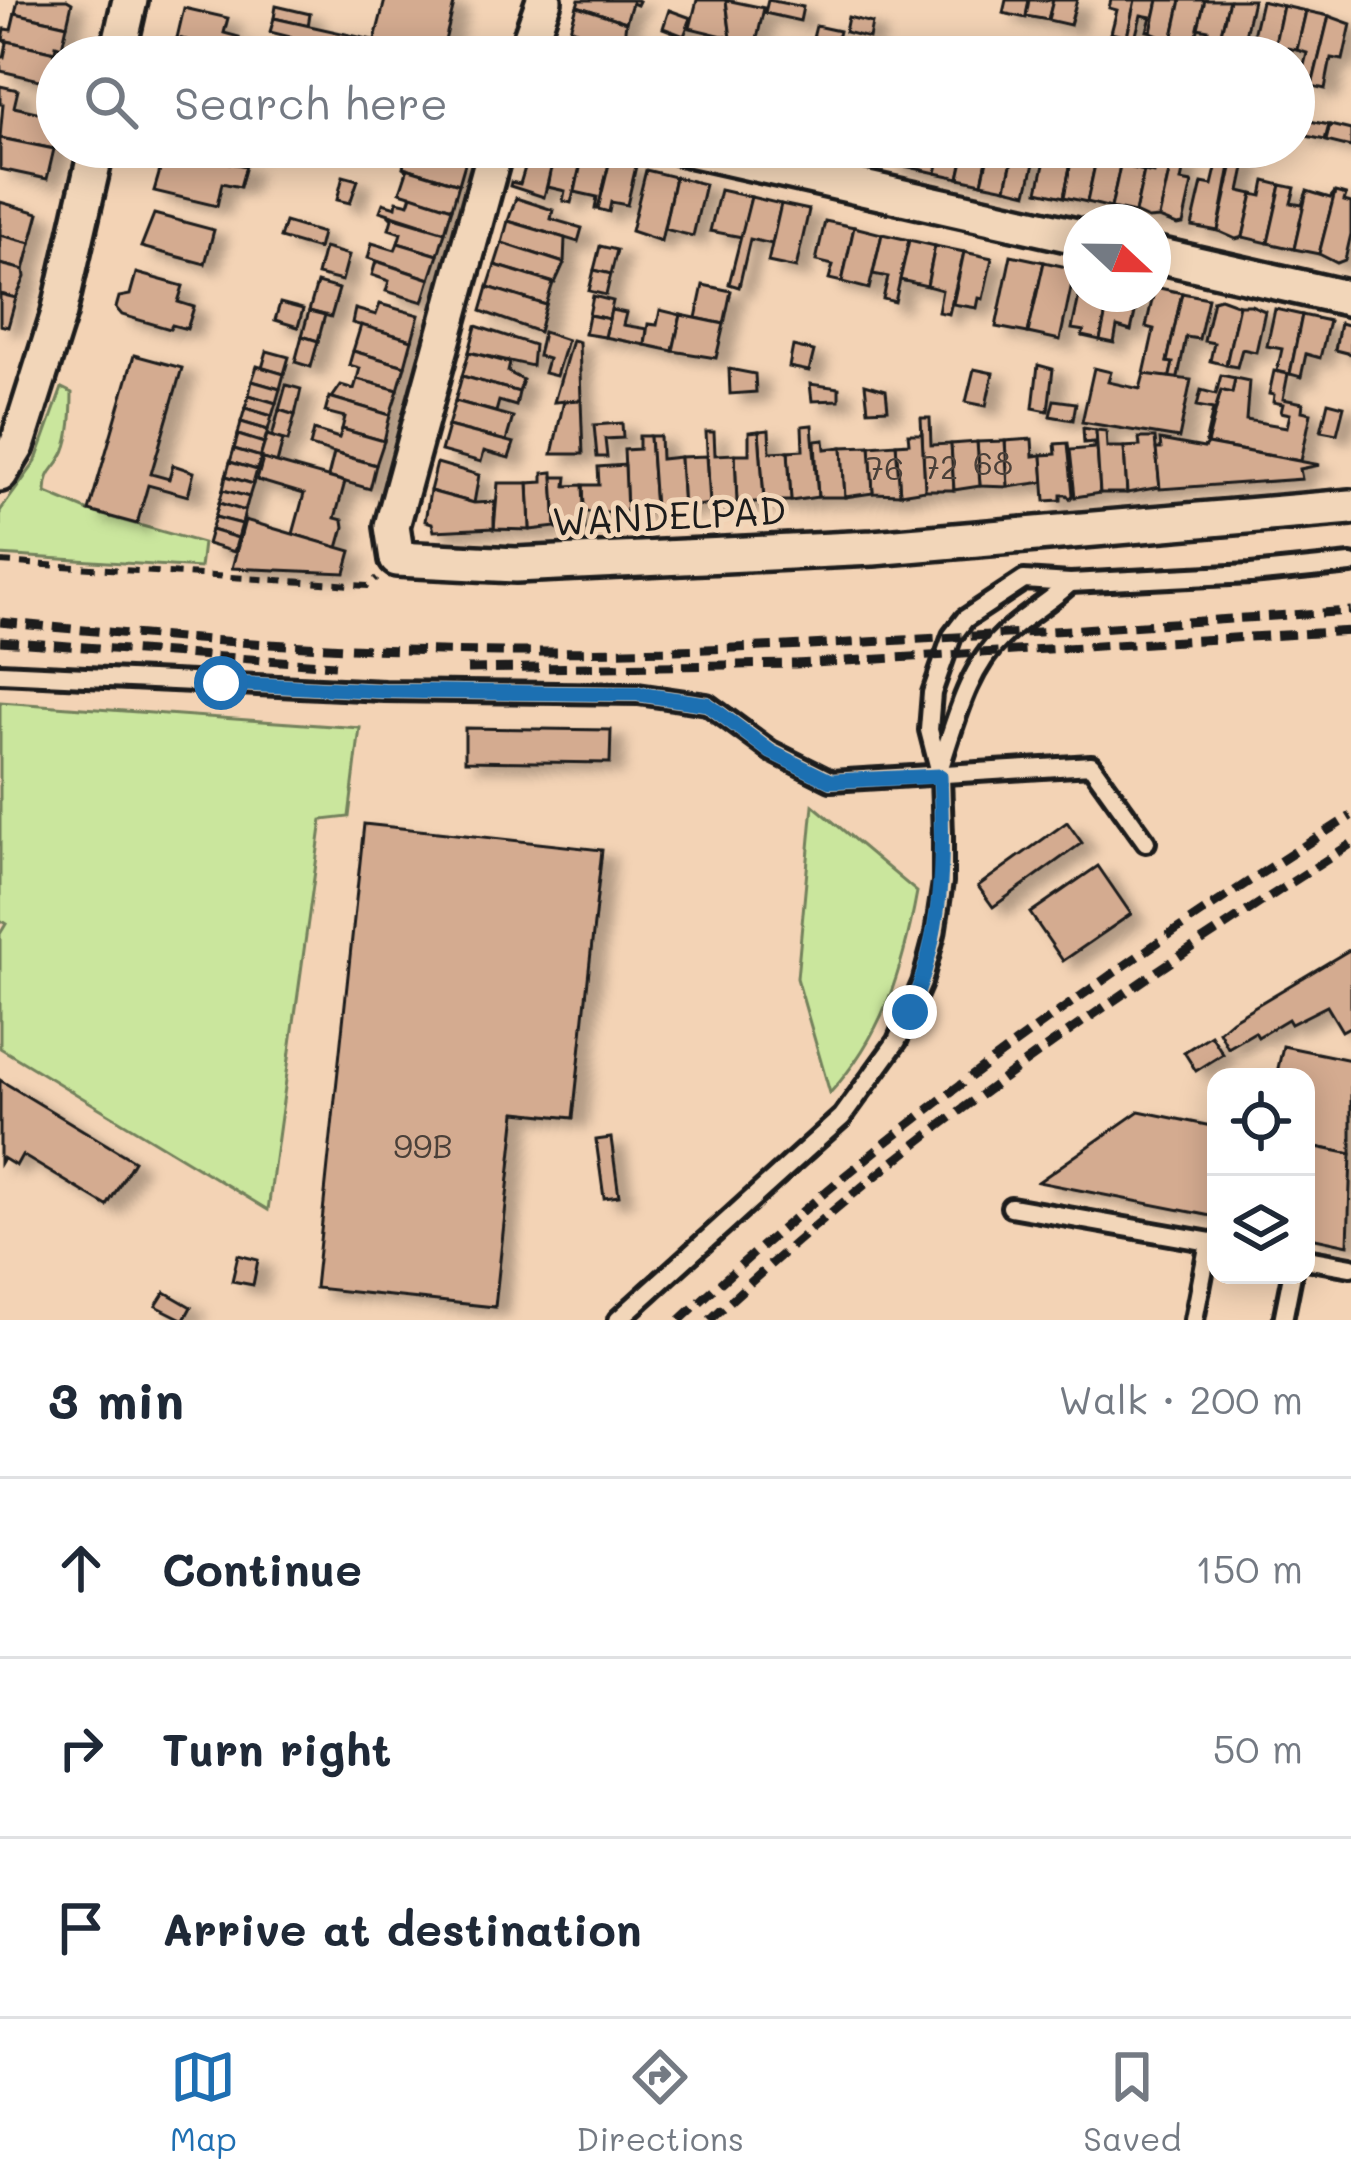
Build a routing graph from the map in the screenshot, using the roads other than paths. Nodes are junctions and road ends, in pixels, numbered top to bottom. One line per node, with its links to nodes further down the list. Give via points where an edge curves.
1 (130, 0): 3 (street)
2 (544, 0): 4 (street)
3 (122, 36)
4 (531, 36)
5 (92, 168): 11 (street, via 59,313 17,446)
6 (490, 168): 12 (street, WANDELPAD, via 392,526 397,559 516,565 873,548)
7 (774, 168): 8 (street)
8 (1063, 233)
9 (1171, 258): 10 (street)
10 (1351, 299)
11 (0, 474)
12 (1351, 507)
13 (1351, 564): 14 (lane)
14 (1070, 583): 16 (lane, via 986,653); 16 (lane, via 1024,580 964,619 952,636 932,693 929,730)
15 (0, 673): 16 (lane, via 638,694 707,704 771,752 830,781)
16 (940, 772): 17 (lane, via 1091,765); 24 (lane, via 943,882 935,934 898,1041 842,1117)
17 (1146, 842)
18 (1011, 1207): 19 (lane)
19 (1207, 1241)
20 (1315, 1261): 22 (lane)
21 (1207, 1264): 25 (lane)
22 (1351, 1267)
23 (1290, 1284): 26 (lane)
24 (618, 1320)
25 (1194, 1320)
26 (1283, 1320)

